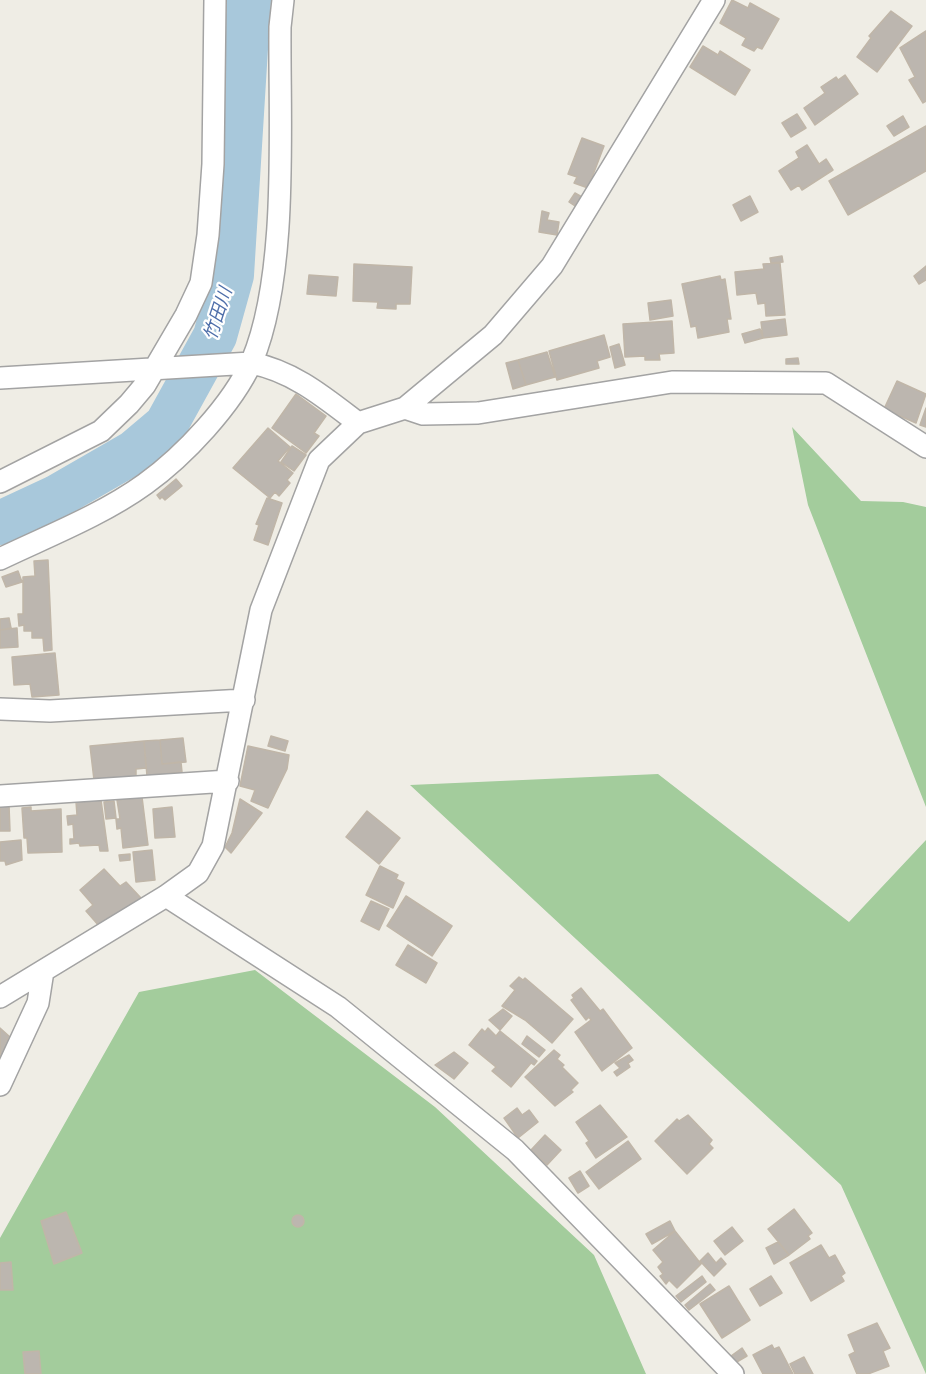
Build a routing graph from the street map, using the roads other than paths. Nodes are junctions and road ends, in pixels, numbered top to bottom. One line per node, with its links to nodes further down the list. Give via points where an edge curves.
1 (215, 0): 5 (street, via 213,164 207,244 201,283)
2 (283, 0): 4 (street, via 277,227 272,277 262,331)
3 (714, 0): 7 (street, via 552,266 494,335)
4 (245, 363): 5 (street); 8 (street, via 276,367); 11 (street, via 220,410 195,439 145,484)
5 (162, 368): 6 (street); 10 (street, via 101,431)
6 (0, 378)
7 (405, 408): 8 (street); 9 (street, via 423,414 478,413 672,382 826,383)
8 (358, 423): 12 (street, via 319,460 261,610)
9 (926, 447)
10 (0, 482)
11 (0, 559)
12 (244, 700): 13 (street, via 50,711); 14 (street)
13 (0, 709)
14 (228, 781): 15 (street); 16 (street, via 213,846 198,873)
15 (0, 796)
16 (166, 896): 17 (street); 20 (street, via 338,1007 515,1150)
17 (44, 971): 18 (street); 19 (street, via 38,1003)
18 (0, 997)
19 (0, 1085)
20 (733, 1374)

